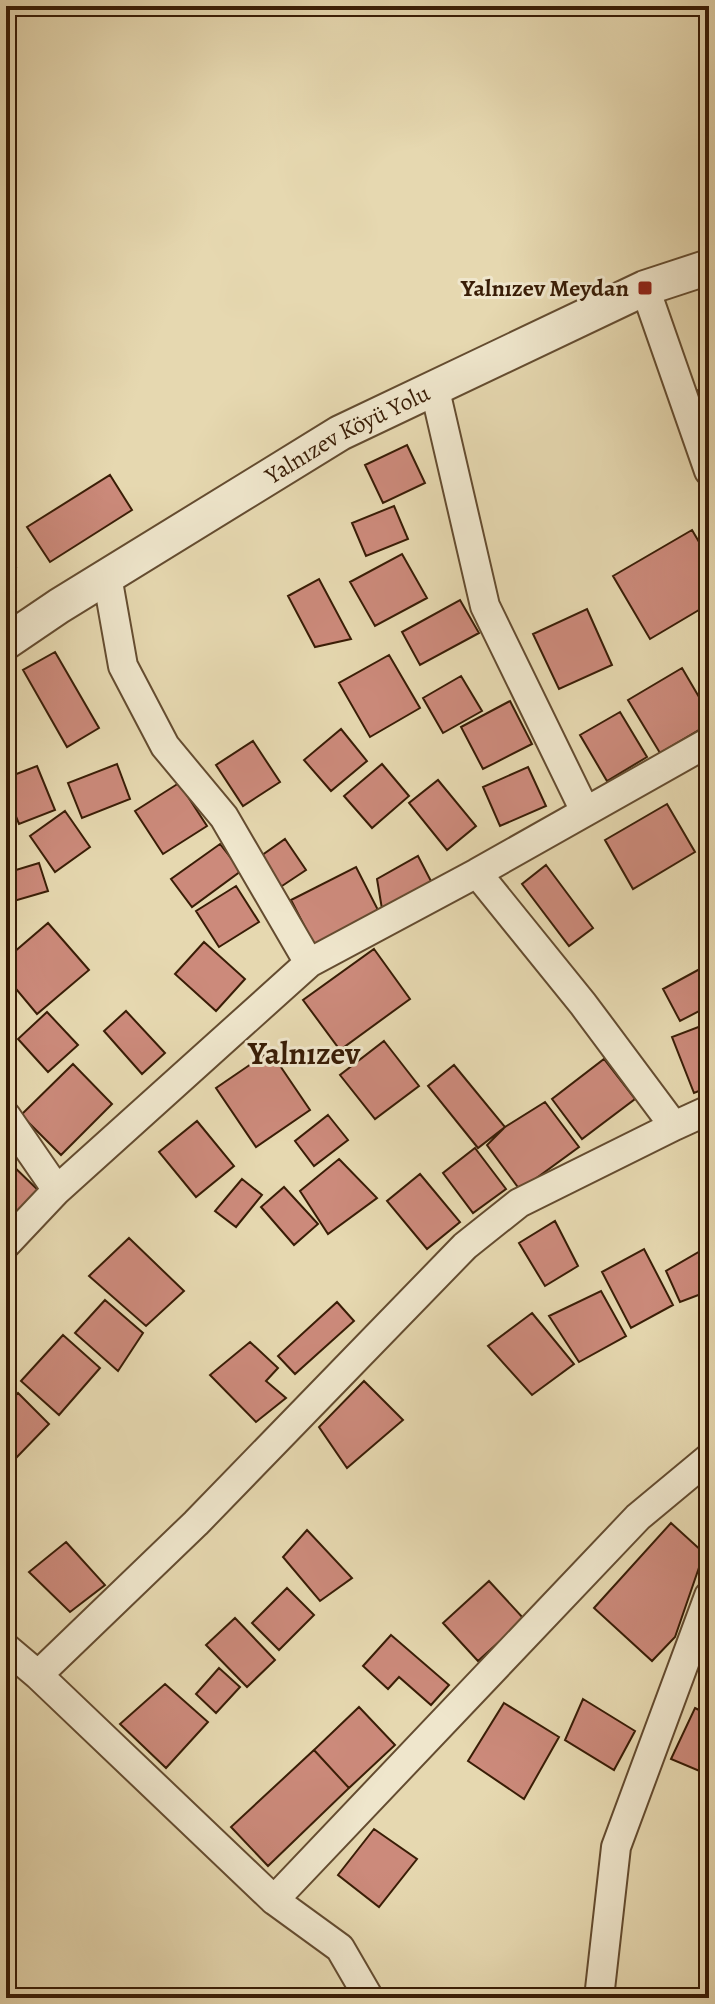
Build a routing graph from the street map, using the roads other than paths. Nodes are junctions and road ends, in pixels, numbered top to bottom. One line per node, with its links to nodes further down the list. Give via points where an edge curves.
1 (709, 267): 2 (street, Yalnızev Köyü Yolu)
2 (645, 288): 3 (street, Yalnızev Köyü Yolu); 4 (street)
3 (434, 386): 5 (street, Yalnızev Köyü Yolu, via 340,433); 8 (street, via 485,606)
4 (709, 471)
5 (107, 576): 6 (street, Yalnızev Köyü Yolu); 10 (street, via 123,666 165,746 224,817)
6 (6, 642)
7 (709, 742): 8 (street)
8 (585, 811): 9 (street)
9 (477, 873): 10 (street); 13 (street)
10 (309, 963): 14 (street)
11 (709, 1110): 13 (street)
12 (6, 1116): 14 (street)
13 (674, 1126): 19 (street, via 519,1203 465,1246 196,1523)
14 (57, 1190): 15 (street)
15 (6, 1244)
16 (709, 1458): 20 (street, via 638,1517)
17 (709, 1596): 22 (street, via 616,1847)
18 (6, 1648): 19 (street)
19 (38, 1675): 20 (street)
20 (274, 1900): 21 (street, via 340,1948)
21 (369, 1998)
22 (599, 1998)

